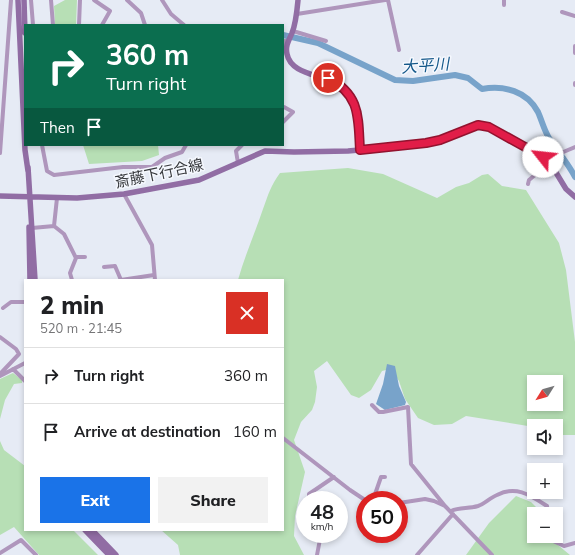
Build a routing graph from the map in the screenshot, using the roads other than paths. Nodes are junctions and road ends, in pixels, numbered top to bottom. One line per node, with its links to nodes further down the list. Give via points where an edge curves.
1 (11, 0): 32 (street)
2 (18, 0): 37 (street)
3 (24, 0): 18 (street)
4 (31, 0): 19 (street)
5 (51, 0): 20 (street)
6 (80, 0): 21 (street)
7 (94, 0): 22 (street, via 110,11)
8 (127, 0): 23 (street, via 141,13)
9 (162, 0): 24 (street, via 168,10)
10 (298, 0): 16 (street)
11 (385, 0): 16 (street)
12 (388, 0): 29 (street)
13 (504, 0): 14 (street)
14 (504, 6)
15 (562, 12): 17 (street)
16 (297, 14): 25 (street)
17 (575, 16)
18 (25, 24)
19 (32, 24)
20 (53, 24)
21 (79, 24)
22 (103, 24)
23 (145, 24)
24 (183, 24)
25 (290, 36): 26 (street); 27 (street); 45 (street, via 287,55 295,67 336,82 352,98 358,117)
26 (326, 41)
27 (284, 44)
28 (575, 46): 30 (street)
29 (399, 50)
30 (575, 53)
31 (0, 68): 32 (street)
32 (7, 68): 34 (street)
33 (0, 88): 34 (street)
34 (5, 88): 38 (street)
35 (284, 107): 36 (street, via 293,112)
36 (284, 121)
37 (24, 129)
38 (1, 135): 46 (street)
39 (25, 146): 49 (street)
40 (28, 146): 49 (street)
41 (42, 146): 42 (street, via 46,169 54,175 123,167 152,167 165,158 182,152)
42 (185, 146)
43 (241, 146): 47 (street, via 236,151)
44 (575, 147): 48 (street, via 561,153)
45 (360, 150): 47 (street, 斎藤下行合線, via 267,150); 48 (street, 斎藤下行合線, via 426,143 478,125 489,127 540,155)
46 (0, 153)
47 (238, 163): 51 (street, 斎藤下行合線, via 199,180)
48 (551, 164): 50 (street, via 529,180); 54 (street, 斎藤下行合線, via 560,182)
49 (28, 171): 53 (street)
50 (528, 184)
51 (124, 194): 55 (street, 斎藤下行合線); 62 (street, via 152,245)
52 (0, 196): 53 (street, 斎藤下行合線)
53 (29, 197): 55 (street, 斎藤下行合線); 56 (street)
54 (575, 197)
55 (57, 198): 57 (street)
56 (30, 211): 58 (street); 63 (street)
57 (54, 226): 58 (street); 59 (street, via 64,234)
58 (32, 228): 64 (street)
59 (76, 257): 60 (street); 65 (street, via 70,273)
60 (85, 257)
61 (104, 268): 66 (street, via 115,266)
62 (152, 277): 67 (street)
63 (30, 279)
64 (35, 279)
65 (72, 279)
66 (121, 279)
67 (131, 279)
68 (24, 302): 69 (street, via 11,302)
69 (3, 308)
70 (0, 337): 73 (street, via 19,354)
71 (24, 364): 72 (street)
72 (13, 369): 73 (street); 74 (street)
73 (0, 375)
74 (24, 380)
75 (372, 405): 83 (street, via 379,412 408,407 411,464)
76 (284, 439): 77 (street)
77 (334, 477): 79 (street); 81 (street)
78 (385, 478): 80 (street, via 381,477)
79 (312, 491)
80 (376, 491)
81 (356, 493)
82 (408, 502): 83 (street, via 425,499)
83 (445, 506): 85 (street)
84 (547, 507): 85 (street, via 524,491 517,490 498,494 478,506 460,507)
85 (452, 512): 96 (street); 97 (street)
86 (86, 531): 93 (street)
87 (93, 531): 94 (street)
88 (319, 543): 95 (street)
89 (558, 543): 90 (street, via 564,546)
90 (575, 543)
91 (0, 553): 92 (street, via 21,540)
92 (36, 555)
93 (109, 555)
94 (116, 555)
95 (317, 555)
96 (417, 555)
97 (492, 555)

